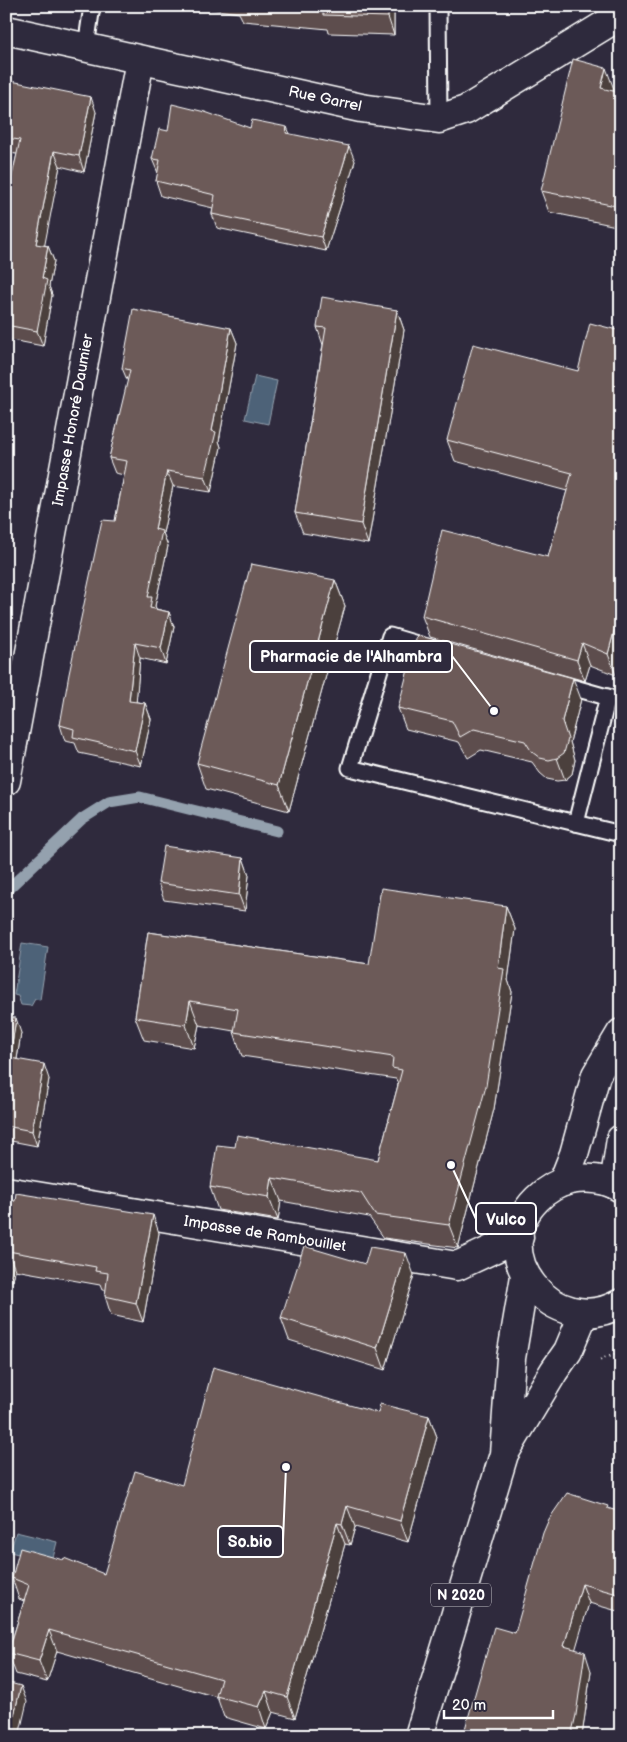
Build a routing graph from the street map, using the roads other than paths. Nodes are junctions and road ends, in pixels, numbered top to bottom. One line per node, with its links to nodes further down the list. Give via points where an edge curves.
1 (92, 6): 5 (lane)
2 (438, 6): 7 (lane)
3 (621, 15): 7 (street, Rue Garrel, via 466,110)
4 (6, 30): 5 (street, Rue Garrel)
5 (86, 47): 6 (street, Rue Garrel)
6 (140, 60): 7 (street, Rue Garrel, via 361,108); 11 (street, Impasse Honoré Daumier)
7 (439, 119)
8 (447, 652): 12 (lane, via 390,636 350,768)
9 (542, 679): 10 (lane)
10 (615, 699): 12 (lane)
11 (6, 781)
12 (576, 823): 13 (lane)
13 (621, 834)
14 (621, 1033): 16 (street, via 596,1075)
15 (621, 1139): 17 (street)
16 (563, 1182): 17 (street, via 580,1178 598,1179); 19 (street, via 546,1190 533,1203 523,1219)
17 (618, 1186)
18 (6, 1191): 19 (street, Impasse de Rambouillet, via 456,1266)
19 (519, 1236): 20 (street, via 519,1257)
20 (525, 1276): 22 (street, via 550,1303); 23 (street, N 2020, via 510,1358)
21 (620, 1304): 22 (street)
22 (584, 1313): 23 (street, N 2020, via 568,1351)
23 (504, 1454): 24 (street, N 2020)
24 (419, 1736)

